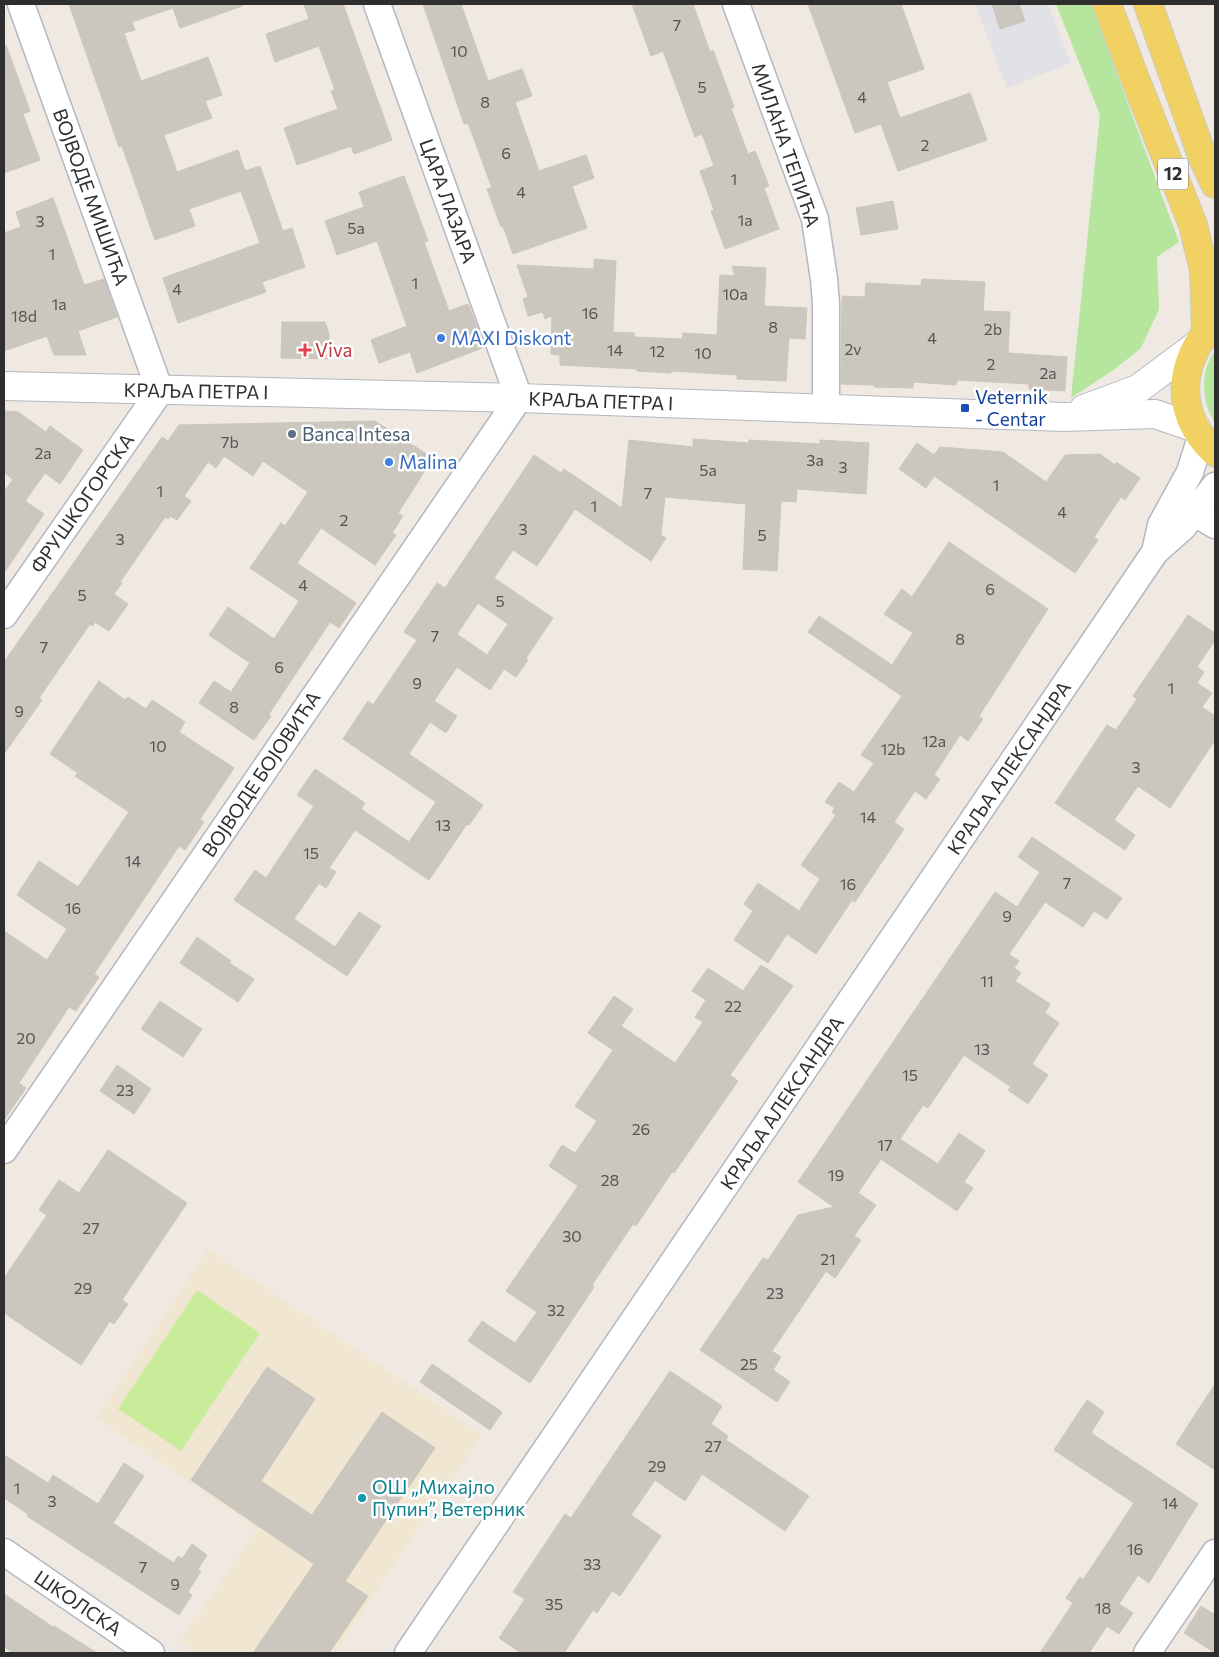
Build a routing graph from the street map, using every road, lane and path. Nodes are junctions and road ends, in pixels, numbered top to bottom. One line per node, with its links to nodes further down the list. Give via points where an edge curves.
1 (21, 4): 9 (street, ВОЈВОДЕ МИШИЋА)
2 (376, 4): 10 (street, ЦАРА ЛАЗАРА)
3 (736, 4): 11 (street, МИЛАНА ТЕПИЋА, via 815,219 826,304)
4 (1107, 4): 7 (main road, 12, via 1193,225 1204,270)
5 (1148, 4): 6 (main road, 12)
6 (1215, 184)
7 (1206, 333): 12 (street, via 1138,389); 13 (main road, 12, via 1190,358 1185,386 1188,408)
8 (4, 386): 9 (street, КРАЉА ПЕТРА I)
9 (160, 391): 10 (street, КРАЉА ПЕТРА I); 17 (street, ФРУШКОГОРСКА)
10 (519, 398): 11 (street, КРАЉА ПЕТРА I); 18 (street, ВОЈВОДЕ БОЈОВИЋА)
11 (826, 408): 12 (street, КРАЉА ПЕТРА I)
12 (1064, 417): 13 (street, КРАЉА ПЕТРА I, via 1155,414)
13 (1204, 439): 16 (street, via 1161,525)
14 (1215, 486): 15 (street, via 1204,498)
15 (1205, 519): 16 (street, via 1173,537)
16 (1156, 552): 22 (street, КРАЉА АЛЕКСАНДРА)
17 (4, 615)
18 (4, 1150)
19 (4, 1552): 21 (street, ШКОЛСКА)
20 (1215, 1553): 23 (street)
21 (152, 1653)
22 (408, 1653)
23 (1147, 1653)

